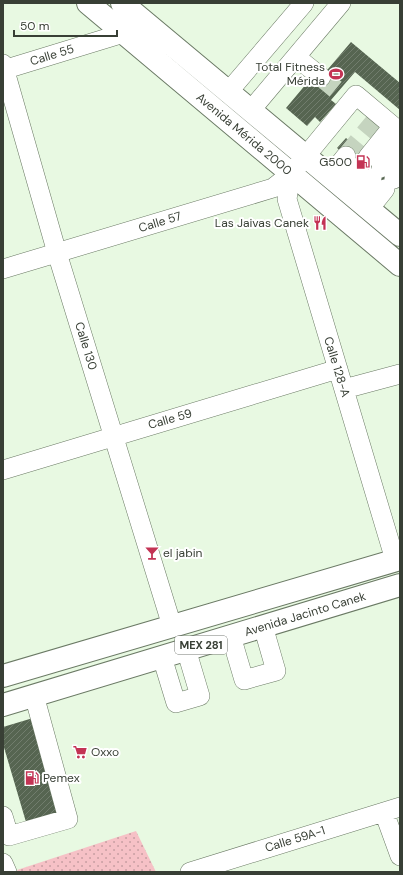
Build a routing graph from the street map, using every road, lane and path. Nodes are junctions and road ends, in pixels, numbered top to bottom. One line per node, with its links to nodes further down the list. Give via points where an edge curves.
1 (88, 3): 5 (main road, Avenida Mérida 2000)
2 (122, 3): 9 (main road, Avenida Mérida 2000)
3 (304, 3): 9 (street)
4 (342, 3): 6 (street)
5 (124, 33): 7 (street, Calle 55); 15 (main road, Avenida Mérida 2000)
6 (296, 57): 8 (street); 10 (street)
7 (4, 68): 18 (street, Calle 130)
8 (321, 77)
9 (229, 91): 10 (main road, Avenida Mérida 2000)
10 (251, 110): 13 (main road, Avenida Mérida 2000)
11 (397, 129): 13 (street, Calle 57, via 350,95); 14 (street)
12 (400, 145): 14 (street)
13 (305, 155): 15 (street, Calle 57); 16 (main road, Avenida Mérida 2000)
14 (376, 171): 16 (street); 16 (street)
15 (291, 174): 18 (street, Calle 57, via 272,188); 19 (main road, Avenida Mérida 2000); 21 (street, Calle 128-A, via 287,199)
16 (349, 192): 17 (main road, Avenida Mérida 2000)
17 (400, 235)
18 (57, 253): 20 (street, Calle 57); 24 (street, Calle 130)
19 (400, 266)
20 (3, 269)
21 (338, 369): 23 (street, Calle 128-A); 24 (street, Calle 59)
22 (400, 374): 23 (street)
23 (344, 389): 26 (street, Calle 128-A)
24 (113, 436): 25 (street, Calle 59); 28 (street, Calle 130)
25 (3, 470)
26 (397, 559): 28 (main road, MEX 281)
27 (400, 585): 29 (main road, Avenida Jacinto Canek / MEX 281)
28 (172, 626): 33 (main road, MEX 281)
29 (263, 626): 30 (main road, Avenida Jacinto Canek / MEX 281); 30 (street, via 276,671 270,673 244,680)
30 (231, 636): 31 (main road, Avenida Jacinto Canek / MEX 281)
31 (186, 649): 32 (main road, Avenida Jacinto Canek / MEX 281); 32 (street, via 200,696 194,698 176,703)
32 (162, 657): 35 (main road, Avenida Jacinto Canek / MEX 281)
33 (49, 663): 34 (main road, MEX 281); 35 (main road)
34 (3, 676)
35 (57, 688): 36 (main road, Avenida Jacinto Canek / MEX 281)
36 (34, 695): 37 (main road, Avenida Jacinto Canek / MEX 281); 39 (street, via 68,819 9,836)
37 (3, 705)
38 (392, 809): 40 (street); 43 (street, Calle 59A-1)
39 (3, 816)
40 (400, 856)
41 (3, 863): 42 (street)
42 (7, 872)
43 (190, 872)

